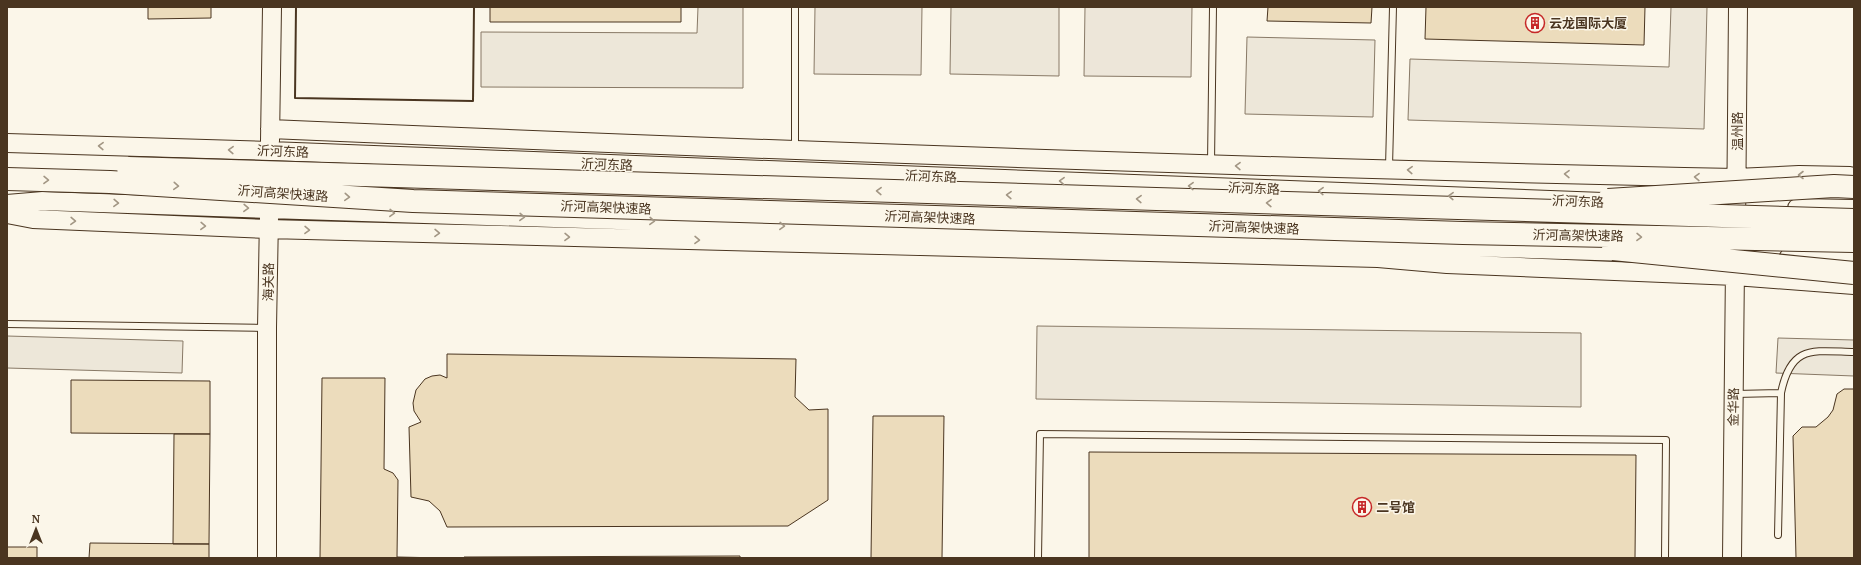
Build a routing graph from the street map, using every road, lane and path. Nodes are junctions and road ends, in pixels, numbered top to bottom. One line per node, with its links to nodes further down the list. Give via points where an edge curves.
1 (272, 7): 6 (main road, 海关路)
2 (795, 7): 9 (lane)
3 (1213, 7): 11 (lane)
4 (1393, 7): 12 (lane)
5 (1738, 7): 14 (main road, 温州路)
6 (270, 129): 8 (main road, 海关路); 9 (main road)
7 (7, 143): 8 (main road, 沂河东路, one-way to 7)
8 (270, 151): 18 (main road, 沂河东路, one-way to 8); 20 (main road, 海关路)
9 (795, 151): 11 (main road)
10 (7, 164): 21 (highway, 沂河高架快速路, one-way to 10, bridge)
11 (1211, 165): 12 (main road, one-way to 11)
12 (1389, 169): 14 (main road, one-way to 12)
13 (1854, 176): 14 (main road, one-way to 14)
14 (1736, 178): 18 (main road, 温州路)
15 (7, 179): 25 (highway, 沂河高架快速路, one-way to 25, bridge, via 110,182 421,202)
16 (1854, 187): 21 (highway, bridge, via 1834,186)
17 (7, 204): 20 (main road, one-way to 20, via 43,201)
18 (1736, 207): 19 (main road, 沂河东路); 28 (main road, 温州路)
19 (1854, 208)
20 (269, 209): 24 (main road, 海关路); 27 (main road, one-way to 27)
21 (1467, 209): 23 (highway, 沂河高架快速路, bridge)
22 (7, 214): 24 (main road, one-way to 24, via 34,219)
23 (1854, 220)
24 (268, 229): 29 (main road, one-way to 29); 35 (main road, 海关路)
25 (1463, 233): 26 (highway, 沂河高架快速路, one-way to 26, bridge); 31 (highway, bridge)
26 (1854, 241)
27 (1298, 242): 28 (main road); 29 (main road)
28 (1735, 256): 30 (main road); 32 (main road, 金华路)
29 (1338, 257): 32 (main road)
30 (1854, 259)
31 (1854, 273)
32 (1735, 276): 33 (main road); 38 (main road, 金华路)
33 (1854, 285)
34 (7, 324): 35 (lane)
35 (267, 328): 40 (main road, 海关路)
36 (1854, 352): 37 (lane, via 1812,351 1795,359 1784,378)
37 (1781, 393): 38 (lane); 39 (lane)
38 (1733, 394): 43 (main road, 金华路)
39 (1778, 535)
40 (267, 558)
41 (1038, 558): 42 (lane, via 1040,434 1666,440)
42 (1665, 558)
43 (1732, 558)

